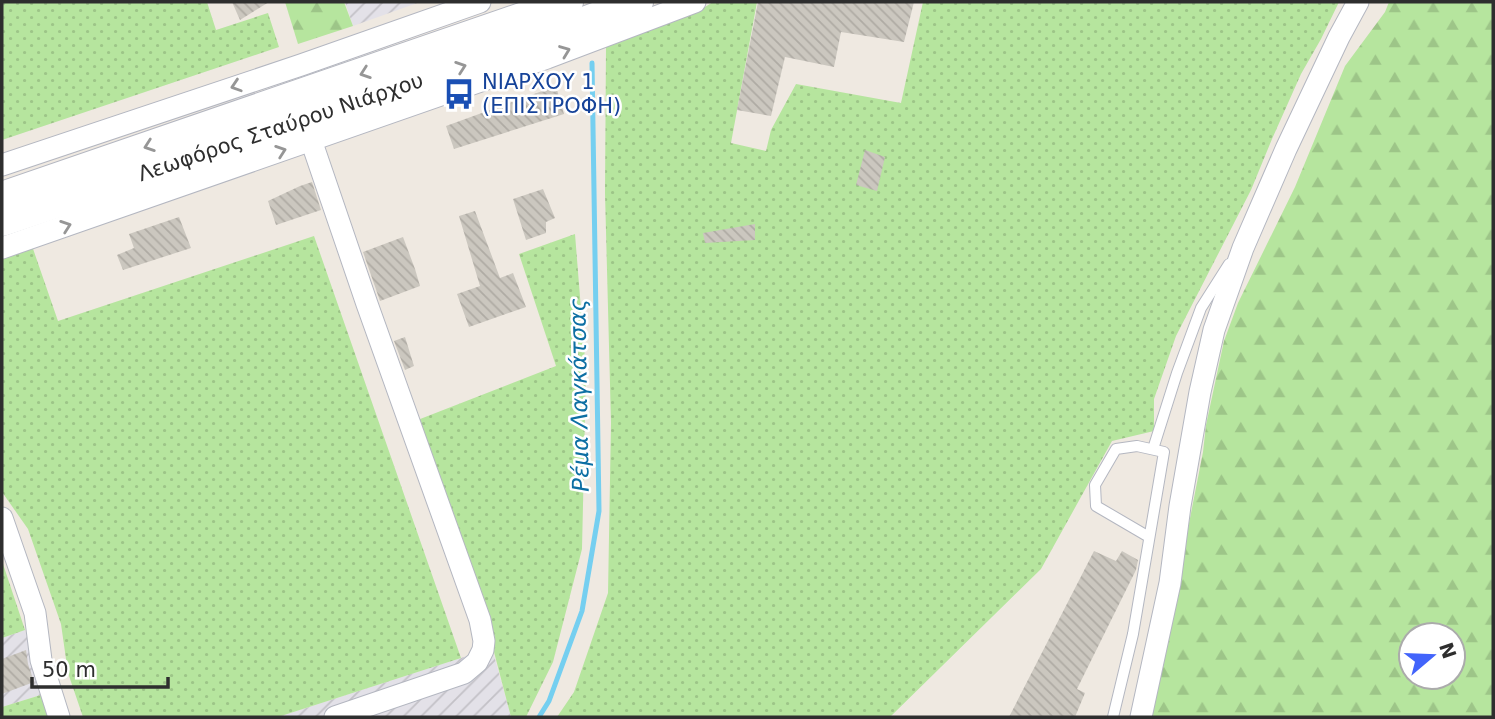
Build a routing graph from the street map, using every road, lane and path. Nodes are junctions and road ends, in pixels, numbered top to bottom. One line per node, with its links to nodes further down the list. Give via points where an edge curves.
1 (480, 2): 7 (street, one-way to 7)
2 (568, 2): 8 (main road, Λεωφόρος Σταύρου Νιάρχου, one-way to 8)
3 (638, 2): 9 (main road, Λεωφόρος Σταύρου Νιάρχου, one-way to 3, via 495,55)
4 (695, 2): 6 (street, one-way to 4)
5 (1358, 2): 10 (street)
6 (311, 140): 11 (street, one-way to 6); 16 (street, via 484,641 481,656 464,673)
7 (2, 165)
8 (2, 197)
9 (2, 221)
10 (1253, 226): 12 (lane, via 1202,308); 18 (street, via 1208,358 1170,583)
11 (2, 248)
12 (1153, 449): 14 (lane, via 1164,452); 14 (lane, via 1116,449 1095,485 1096,506)
13 (2, 518): 15 (street, via 35,612 41,660)
14 (1149, 537): 17 (lane)
15 (59, 717)
16 (335, 717)
17 (1113, 717)
18 (1141, 717)

